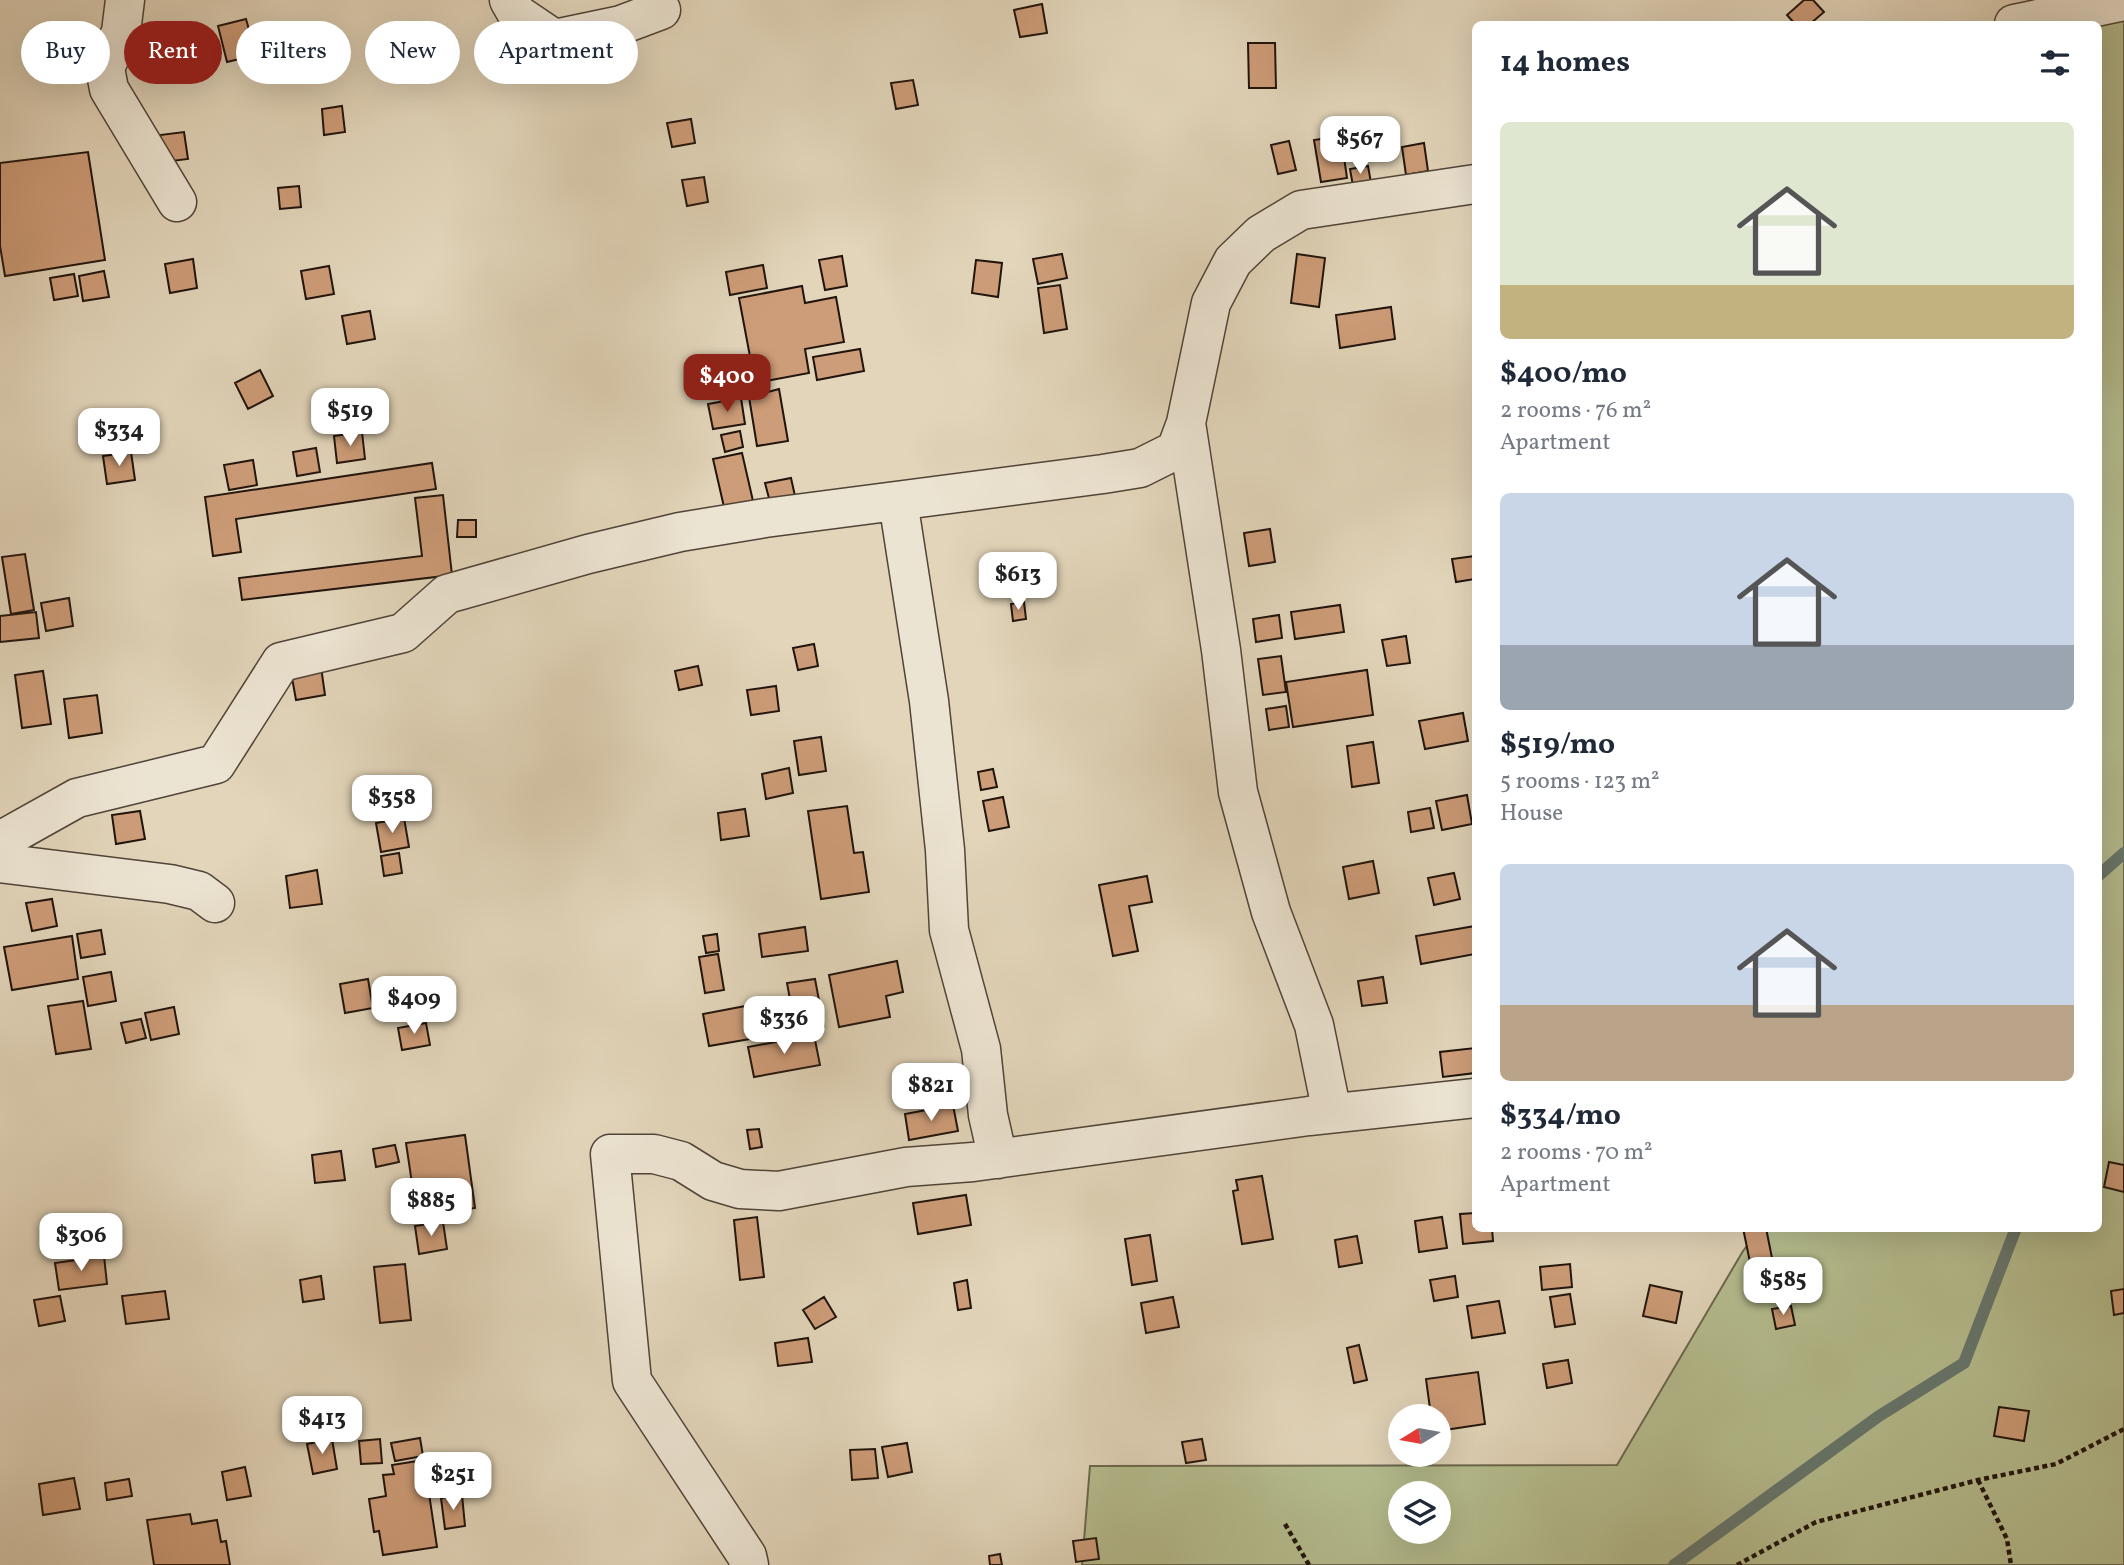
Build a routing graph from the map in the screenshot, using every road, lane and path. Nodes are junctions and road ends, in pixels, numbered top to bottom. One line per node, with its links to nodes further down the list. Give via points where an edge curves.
1 (125, 0): 7 (street, via 121,32 105,68 109,89)
2 (509, 0): 4 (street, via 517,13 554,39 621,25)
3 (2124, 1): 5 (street)
4 (661, 10)
5 (2028, 21)
6 (1472, 184): 8 (street, via 1301,210 1261,234 1233,261 1211,303)
7 (177, 202)
8 (1186, 423): 9 (street, via 1176,450 1140,468); 14 (street, via 1238,792 1271,912 1314,1025)
9 (898, 501): 10 (street, via 680,532 447,594 403,633 281,662 216,764 77,798); 15 (street, via 929,701 949,930 981,1049)
10 (0, 841)
11 (0, 863): 12 (street, via 170,884 200,891)
12 (215, 903)
13 (1472, 1098): 14 (street)
14 (1332, 1113): 15 (street)
15 (998, 1159): 19 (street, via 906,1167 779,1191 740,1189 713,1181 681,1161 654,1154 610,1154 632,1381 747,1556)
16 (2124, 1429): 17 (path, via 2056,1464)
17 (1978, 1480): 21 (path, via 1816,1522); 22 (path, via 2007,1539)
18 (1285, 1524): 20 (path)
19 (748, 1565)
20 (1309, 1565)
21 (1737, 1565)
22 (2011, 1565)

